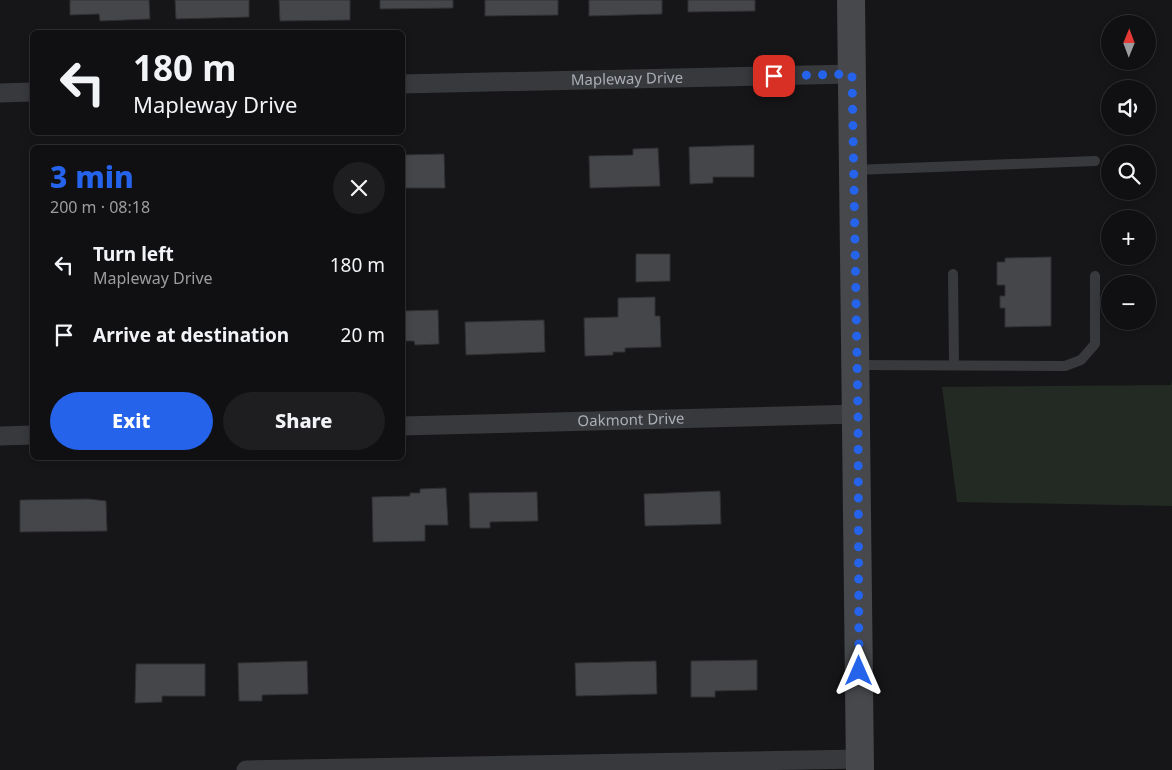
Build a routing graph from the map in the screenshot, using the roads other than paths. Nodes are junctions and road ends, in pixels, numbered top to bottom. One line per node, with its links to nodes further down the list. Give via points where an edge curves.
1 (851, 0): 2 (main road)
2 (852, 74): 3 (street, Mapleway Drive); 7 (main road)
3 (405, 84)
4 (30, 92): 5 (street)
5 (0, 93)
6 (1095, 162): 7 (lane)
7 (853, 170): 10 (main road)
8 (954, 274): 11 (lane)
9 (1094, 276): 11 (lane, via 1095,344 1081,360 1065,366)
10 (857, 365): 11 (lane); 12 (main road)
11 (954, 365)
12 (858, 414): 13 (street, Oakmont Drive); 16 (main road)
13 (405, 426)
14 (30, 435): 15 (street)
15 (0, 436)
16 (860, 764): 17 (street)
17 (246, 770)

